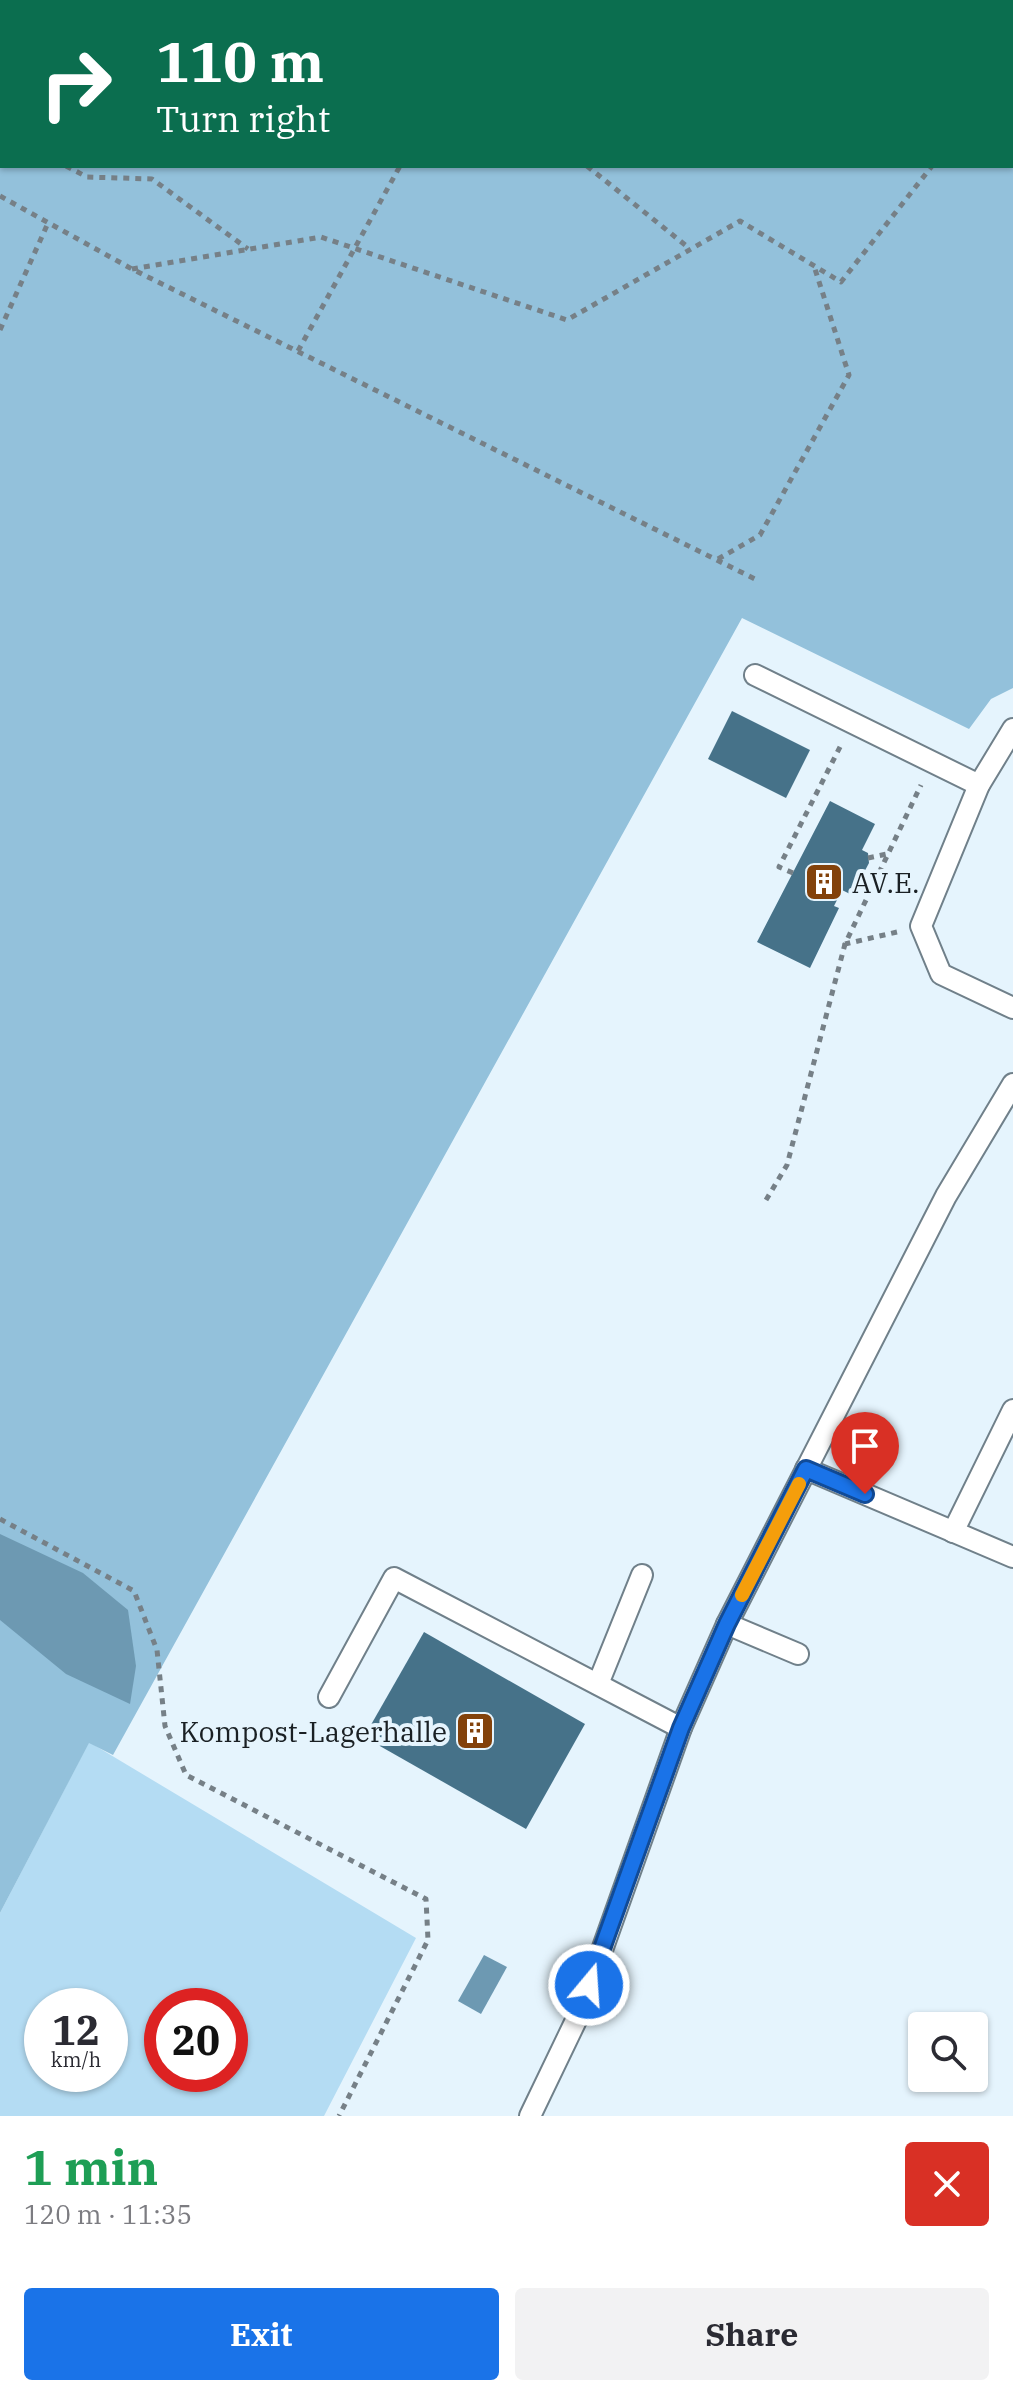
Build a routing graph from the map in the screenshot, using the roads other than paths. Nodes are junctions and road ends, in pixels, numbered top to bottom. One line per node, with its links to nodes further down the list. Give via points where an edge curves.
1 (755, 675): 3 (lane)
2 (1013, 729): 3 (lane)
3 (979, 785): 4 (lane, via 921,926 941,974)
4 (1013, 1008)
5 (1013, 1084): 7 (lane, via 946,1196)
6 (1013, 1410): 8 (lane)
7 (806, 1469): 8 (lane); 11 (lane)
8 (953, 1532): 9 (lane)
9 (1013, 1557)
10 (642, 1575): 13 (lane)
11 (727, 1624): 12 (lane); 15 (lane)
12 (798, 1654)
13 (598, 1684): 14 (lane, via 394,1578); 15 (lane)
14 (329, 1697)
15 (681, 1728): 16 (lane, via 580,2012)
16 (530, 2116)

